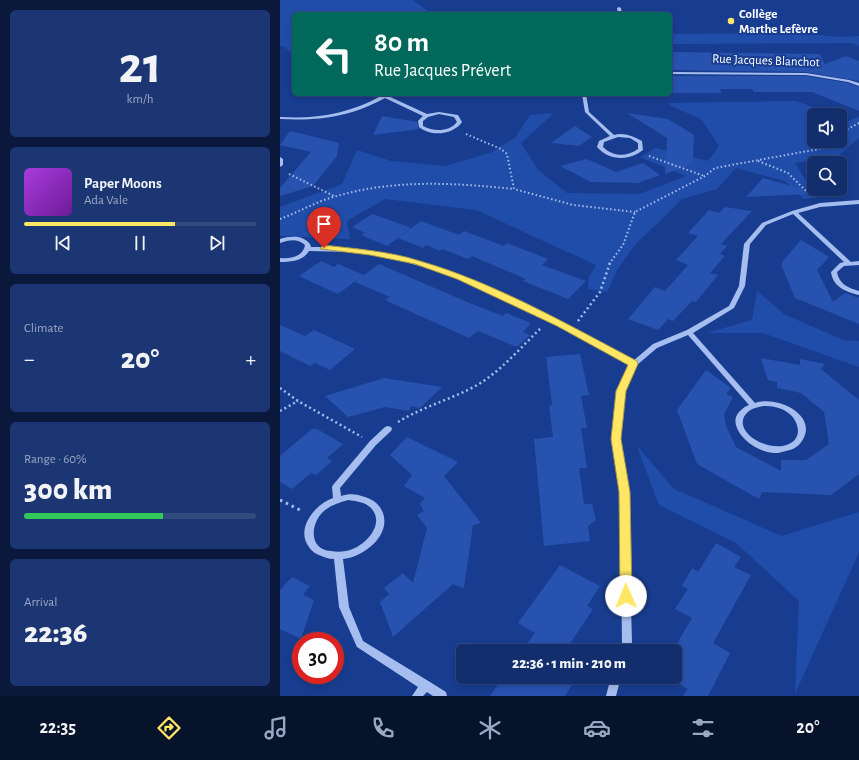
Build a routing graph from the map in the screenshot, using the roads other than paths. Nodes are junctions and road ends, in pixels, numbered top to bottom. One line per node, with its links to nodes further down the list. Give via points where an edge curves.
1 (619, 8): 2 (street)
2 (620, 12)
3 (672, 73): 4 (street, Rue Jacques Blanchot, via 806,74)
4 (859, 85)
5 (381, 96): 9 (street, via 364,107 344,114 314,119)
6 (388, 96): 8 (street)
7 (584, 96): 10 (street, via 587,112)
8 (426, 116): 8 (street, via 452,114 459,119 458,125 436,132 424,130 419,124)
9 (280, 118)
10 (612, 136): 10 (street, via 637,139 642,146 638,152 620,156 607,153 600,144)
11 (280, 159): 12 (street)
12 (280, 165)
13 (859, 202): 14 (street, via 820,205)
14 (794, 212): 18 (street); 21 (street, via 764,224 747,244 742,286 732,307)
15 (280, 241): 16 (street, via 292,238 303,240)
16 (308, 249): 17 (street, via 296,259); 22 (street, via 370,252 417,262 460,277 570,329)
17 (280, 260)
18 (849, 263): 19 (street); 20 (street, via 836,268 834,277 842,287)
19 (859, 263)
20 (859, 293)
21 (689, 332): 22 (street, via 655,346); 23 (street)
22 (634, 364): 27 (street, via 621,391 616,439 624,492)
23 (753, 405): 23 (street, via 746,408 738,421 744,436 751,442 771,449 782,449 798,442 803,435 800,419 784,406)
24 (388, 429): 25 (street, via 336,487)
25 (337, 499): 26 (street, via 313,516 308,534 311,543 322,552); 26 (street, via 359,498 369,501 378,511 380,524 371,542 350,554)
26 (338, 556): 29 (street, via 344,607 360,644)
27 (626, 644)
28 (614, 684): 32 (street)
29 (426, 685): 30 (street); 31 (street)
30 (417, 696)
31 (442, 696)
32 (611, 696)

